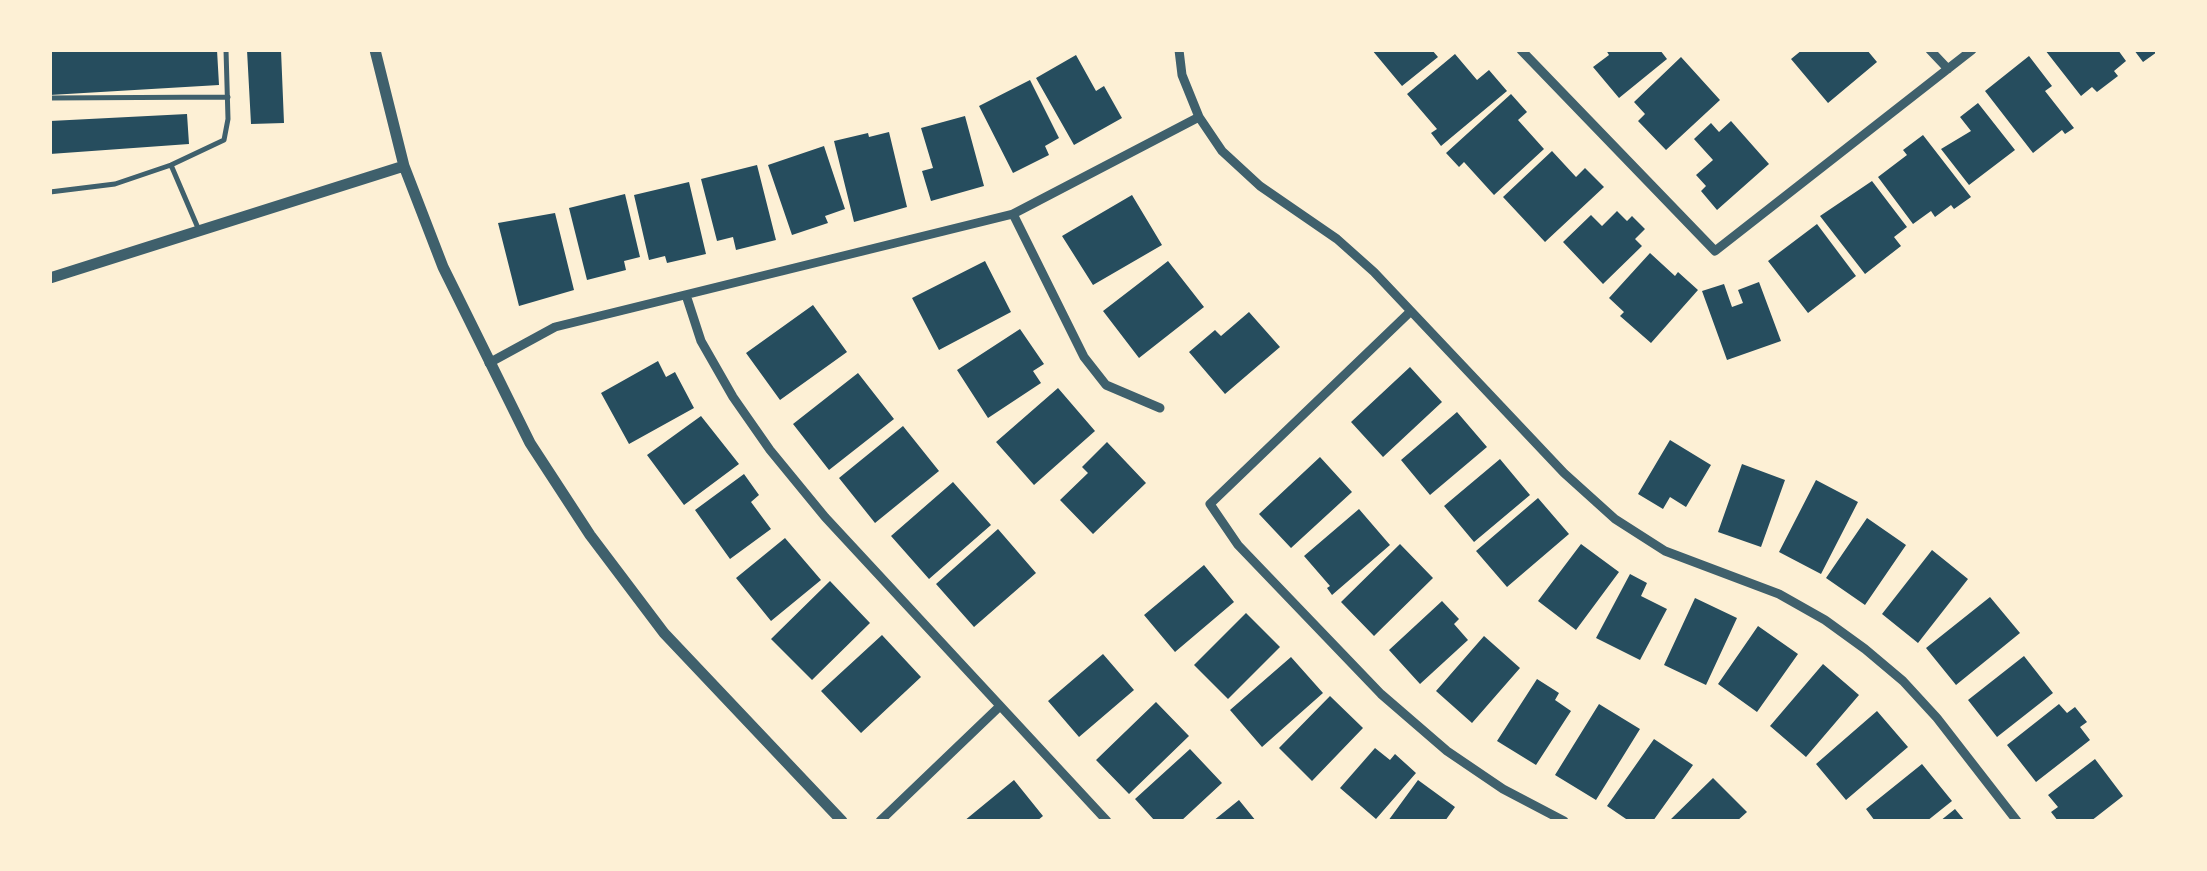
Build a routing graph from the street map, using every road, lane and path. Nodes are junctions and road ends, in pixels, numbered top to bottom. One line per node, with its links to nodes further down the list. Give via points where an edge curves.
1 (226, 50): 8 (lane)
2 (375, 50): 12 (street)
3 (1179, 50): 10 (street)
4 (1521, 50): 7 (street, via 1716,251)
5 (1930, 50): 7 (street)
6 (1972, 50): 7 (street)
7 (1948, 69)
8 (228, 97): 9 (lane); 11 (lane, via 224,140)
9 (50, 98)
10 (1199, 117): 14 (street); 18 (street, via 1222,151 1260,186 1337,239)
11 (171, 165): 13 (lane, via 114,184); 15 (lane)
12 (404, 166): 15 (street); 19 (street)
13 (50, 192)
14 (1013, 214): 17 (street); 20 (street, via 1084,357 1106,384)
15 (199, 231): 16 (street)
16 (50, 278)
17 (686, 295): 19 (street, via 554,327); 21 (street, via 701,341 770,450)
18 (1410, 311): 25 (street, via 1210,504 1238,545 1382,694 1446,750); 26 (street, via 1614,519 1664,551 1779,594 1865,648 1937,718)
19 (488, 363): 22 (street, via 540,458 653,619)
20 (1160, 408)
21 (999, 708): 23 (street); 24 (street)
22 (842, 821)
23 (880, 821)
24 (1106, 821)
25 (1564, 821)
26 (2018, 821)

